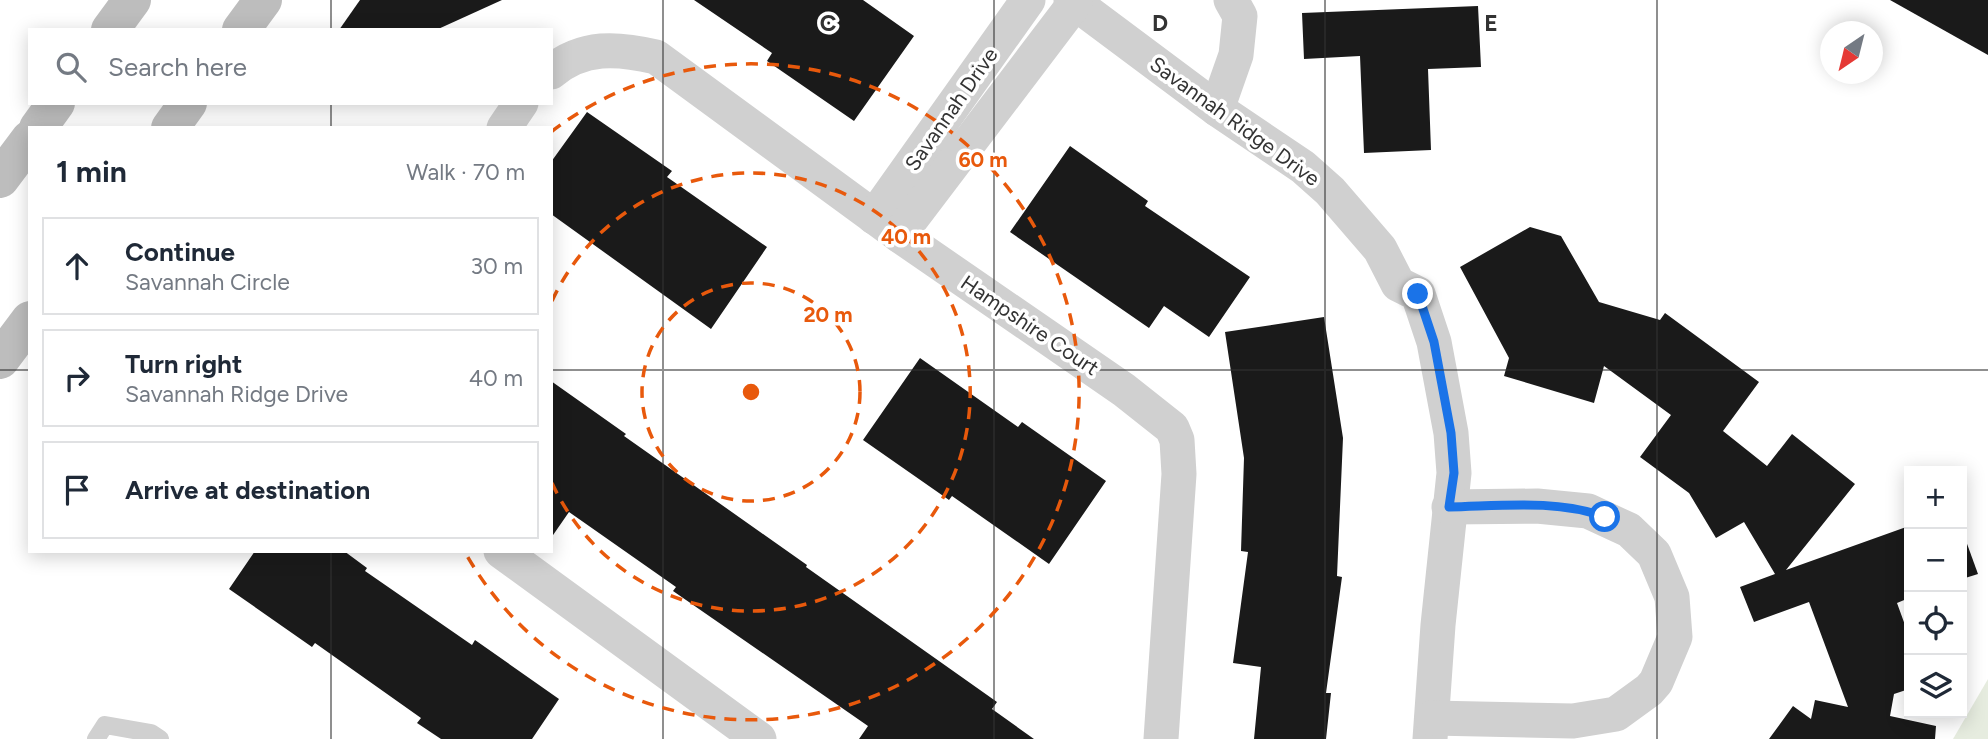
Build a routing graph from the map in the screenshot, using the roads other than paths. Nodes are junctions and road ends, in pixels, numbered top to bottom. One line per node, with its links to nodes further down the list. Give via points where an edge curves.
1 (132, 0): 6 (main road)
2 (263, 0): 7 (main road)
3 (1028, 0): 18 (street, Savannah Drive)
4 (1230, 0): 12 (street, via 1240,16 1236,55)
5 (1073, 1): 12 (street, Savannah Ridge Drive); 18 (street, Savannah Drive)
6 (111, 28)
7 (242, 28)
8 (553, 70): 18 (street, Hampshire Court, via 583,53 606,49 656,57)
9 (55, 105): 13 (main road)
10 (187, 105): 14 (main road)
11 (520, 105): 15 (street)
12 (1217, 109): 21 (street, Savannah Ridge Drive, via 1303,167 1330,191 1380,249 1398,284 1418,294 1434,342 1451,433 1454,473)
13 (39, 126)
14 (171, 126)
15 (505, 126)
16 (28, 142): 17 (main road)
17 (0, 179)
18 (886, 226): 27 (street, Hampshire Court, via 1172,428 1179,474)
19 (28, 323): 20 (main road)
20 (0, 360)
21 (1449, 507): 23 (street, Savannah Ridge Drive); 23 (street, via 1537,506 1588,511 1629,530 1654,554 1672,597 1675,637 1656,682 1616,714 1573,721)
22 (504, 553): 26 (street)
23 (1431, 729)
24 (96, 739): 25 (lane, via 105,725)
25 (160, 739)
26 (760, 739)
27 (1161, 739)

